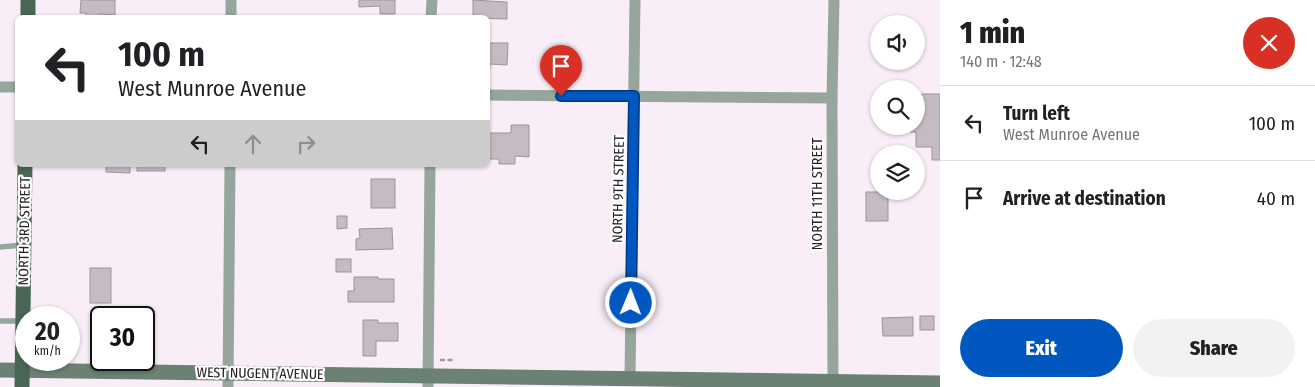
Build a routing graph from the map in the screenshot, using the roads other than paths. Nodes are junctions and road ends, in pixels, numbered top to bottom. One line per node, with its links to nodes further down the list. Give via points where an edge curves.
1 (28, 0): 6 (main road)
2 (231, 0): 7 (street)
3 (432, 0): 8 (street)
4 (635, 0): 12 (street, NORTH 9TH STREET)
5 (834, 0): 13 (street, NORTH 11TH STREET)
6 (28, 15)
7 (231, 15)
8 (431, 15)
9 (0, 87): 10 (street)
10 (15, 87)
11 (490, 95): 12 (street)
12 (634, 96): 13 (street); 26 (street, NORTH 9TH STREET)
13 (832, 98): 30 (street, NORTH 11TH STREET)
14 (25, 167): 17 (main road, NORTH 3RD STREET)
15 (230, 167): 27 (street)
16 (430, 167): 28 (street)
17 (24, 245): 18 (lane); 19 (main road, NORTH 3RD STREET)
18 (0, 246)
19 (22, 306)
20 (0, 320): 21 (lane)
21 (15, 321)
22 (0, 370): 23 (street, WEST NUGENT AVENUE)
23 (15, 370)
24 (22, 371): 31 (main road, NORTH 3RD STREET)
25 (43, 371): 27 (street, WEST NUGENT AVENUE)
26 (630, 378): 28 (street, WEST NUGENT AVENUE); 30 (street, WEST NUGENT AVENUE)
27 (228, 380): 28 (street, WEST NUGENT AVENUE)
28 (428, 381)
29 (940, 383): 30 (street, WEST NUGENT AVENUE)
30 (833, 384)
31 (22, 387)

